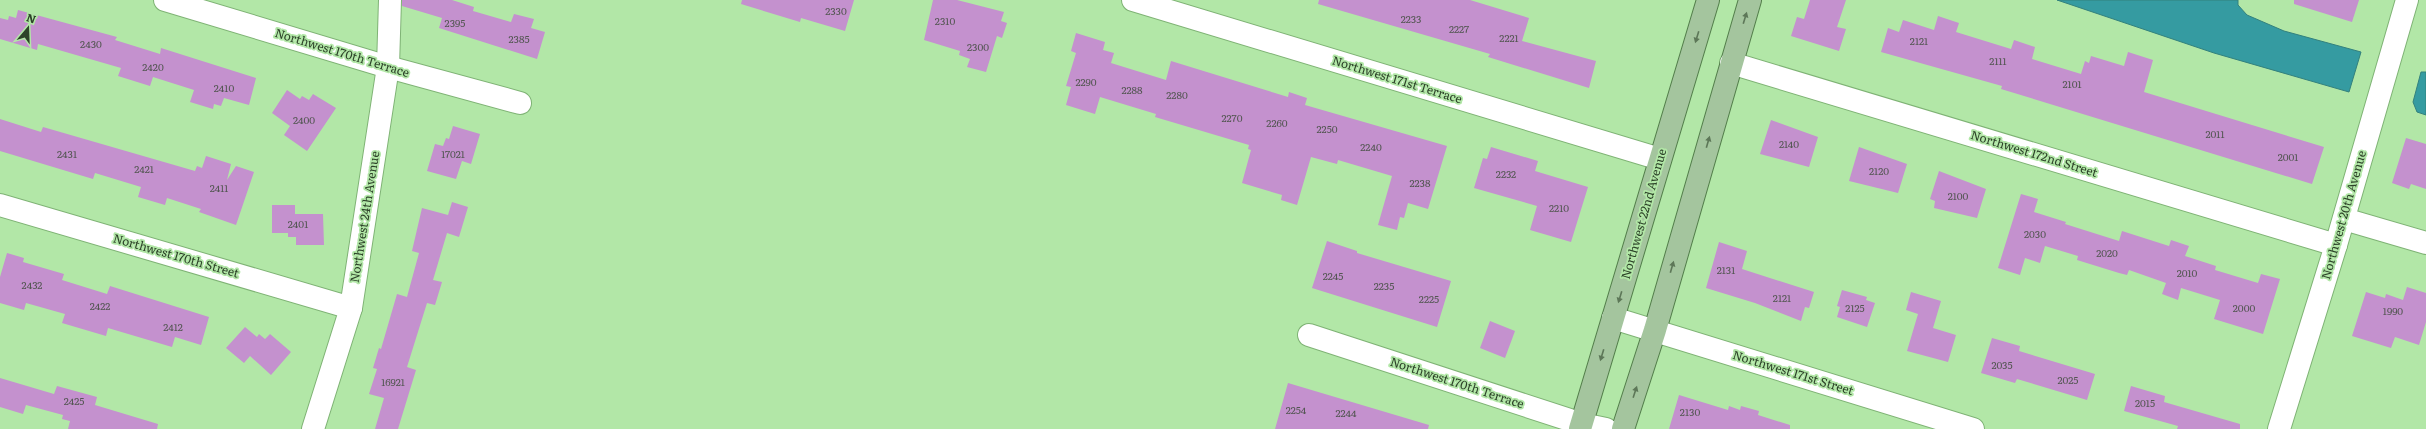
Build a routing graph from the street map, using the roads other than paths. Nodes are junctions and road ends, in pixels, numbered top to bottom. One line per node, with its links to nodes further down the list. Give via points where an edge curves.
1 (165, 0): 8 (street, Northwest 170th Terrace)
2 (390, 0): 8 (street, Northwest 24th Avenue)
3 (1134, 0): 10 (street, Northwest 171st Terrace)
4 (1708, 0): 10 (main road, Northwest 22nd Avenue, one-way to 10)
5 (1750, 0): 7 (main road, one-way to 5)
6 (2407, 0): 12 (street, Northwest 20th Avenue)
7 (1731, 63): 14 (street, Northwest 172nd Street); 17 (main road, one-way to 7)
8 (388, 67): 9 (street, Northwest 170th Terrace); 15 (street, Northwest 24th Avenue)
9 (520, 104)
10 (1660, 160): 16 (main road, Northwest 22nd Avenue, one-way to 16)
11 (0, 204): 15 (street, Northwest 170th Street)
12 (2344, 219): 13 (street); 14 (street, Northwest 20th Avenue)
13 (2426, 243)
14 (2336, 245): 24 (street, Northwest 20th Avenue)
15 (351, 308): 20 (street, Northwest 24th Avenue)
16 (1613, 318): 17 (street, Northwest 171st Street); 19 (main road, Northwest 22nd Avenue, one-way to 19)
17 (1655, 330): 22 (main road, one-way to 17); 23 (street, Northwest 171st Street)
18 (1308, 335): 19 (street, Northwest 170th Terrace)
19 (1581, 426): 21 (street, Northwest 170th Terrace)
20 (313, 429)
21 (1606, 429)
22 (1623, 429)
23 (1973, 429)
24 (2279, 429)

